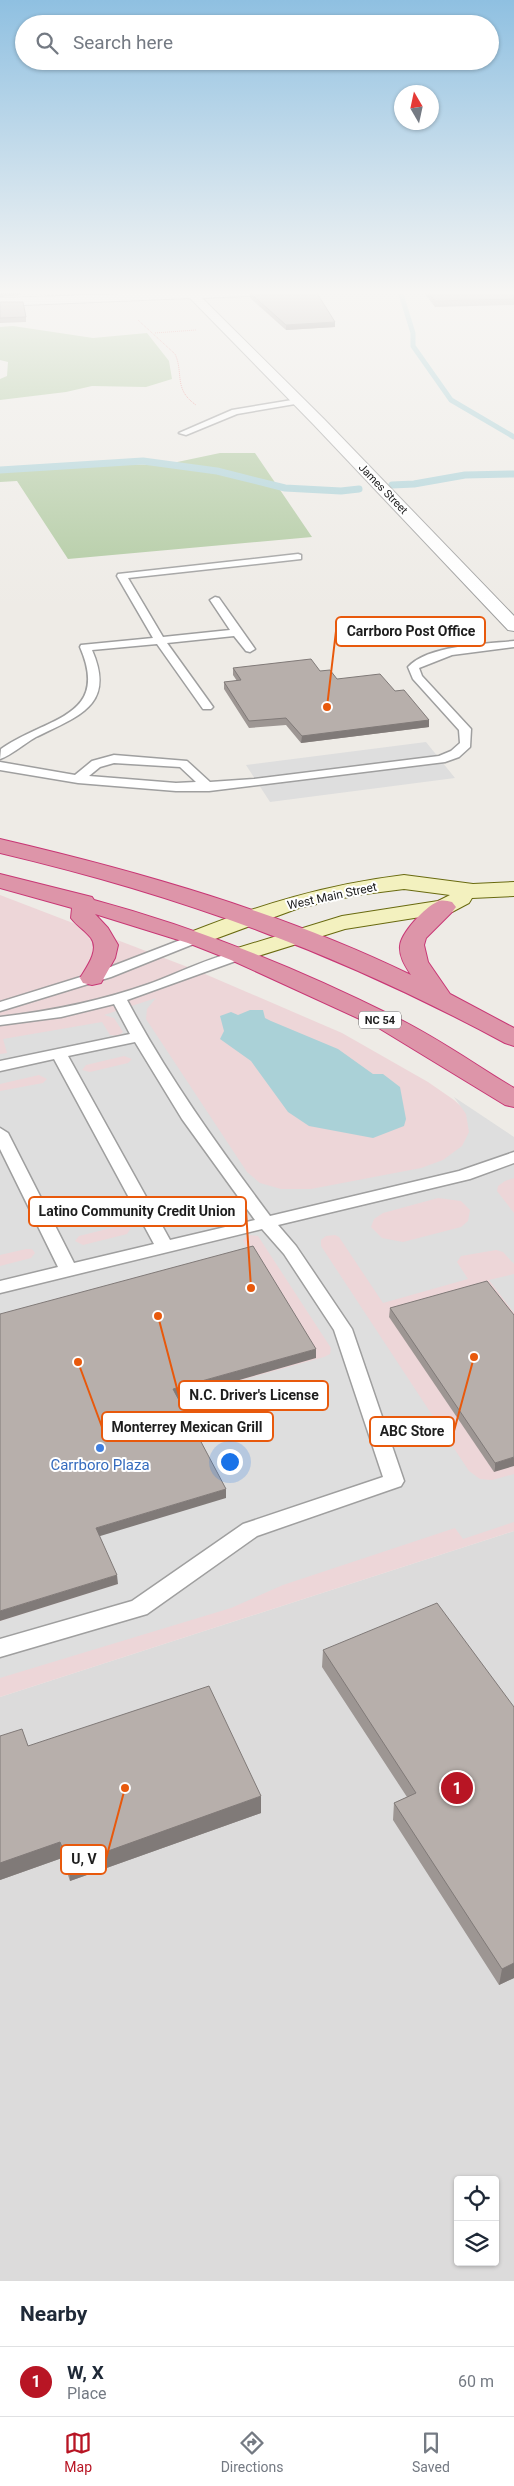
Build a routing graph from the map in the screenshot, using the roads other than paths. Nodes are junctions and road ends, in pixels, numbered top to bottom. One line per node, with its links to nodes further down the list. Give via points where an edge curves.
1 (293, 396): 2 (street, James Street)
2 (298, 401): 3 (lane, via 236,412); 6 (street, James Street)
3 (183, 433)
4 (298, 557): 8 (lane, via 122,576)
5 (214, 600): 7 (lane)
6 (514, 626)
7 (237, 632): 8 (lane); 10 (lane)
8 (160, 640): 11 (lane); 12 (lane, via 85,647 93,665 95,690 89,702 62,721)
9 (514, 644): 15 (lane, via 448,650 413,667 417,677 465,729 466,744 455,754 441,759)
10 (250, 649)
11 (207, 706)
12 (0, 755)
13 (0, 766): 14 (lane)
14 (78, 779): 15 (lane, via 135,785); 15 (lane, via 96,764 114,759 183,764)
15 (209, 787)
16 (0, 846): 22 (highway, via 136,880)
17 (0, 881): 20 (highway, NC 54)
18 (514, 890): 19 (main road, West Main Street)
19 (473, 891): 21 (main road, West Main Street); 22 (main road, West Main Street, via 404,882 315,897)
20 (84, 902): 24 (highway, NC 54); 26 (highway, via 83,918 106,941 104,958)
21 (444, 907): 23 (main road, West Main Street, via 342,923); 28 (highway, via 413,938 412,947 422,972)
22 (250, 916): 23 (highway); 24 (main road, West Main Street)
23 (297, 936): 25 (main road, West Main Street); 28 (highway)
24 (196, 938): 25 (highway, NC 54); 26 (lane)
25 (239, 955): 27 (lane); 35 (highway, NC 54, via 386,1022)
26 (92, 978): 29 (lane)
27 (118, 997): 30 (lane, via 36,1019); 31 (lane)
28 (442, 1000): 32 (highway)
29 (0, 1007)
30 (0, 1021)
31 (139, 1037): 33 (lane); 38 (lane, via 190,1120)
32 (514, 1038)
33 (58, 1054): 34 (lane); 39 (lane)
34 (0, 1066)
35 (514, 1098)
36 (0, 1133): 40 (lane)
37 (514, 1158): 38 (lane, via 464,1175)
38 (266, 1223): 39 (lane); 42 (lane, via 290,1250 343,1329 394,1481 250,1530 139,1608)
39 (165, 1248): 40 (lane)
40 (69, 1271): 41 (lane)
41 (0, 1287)
42 (0, 1648)

